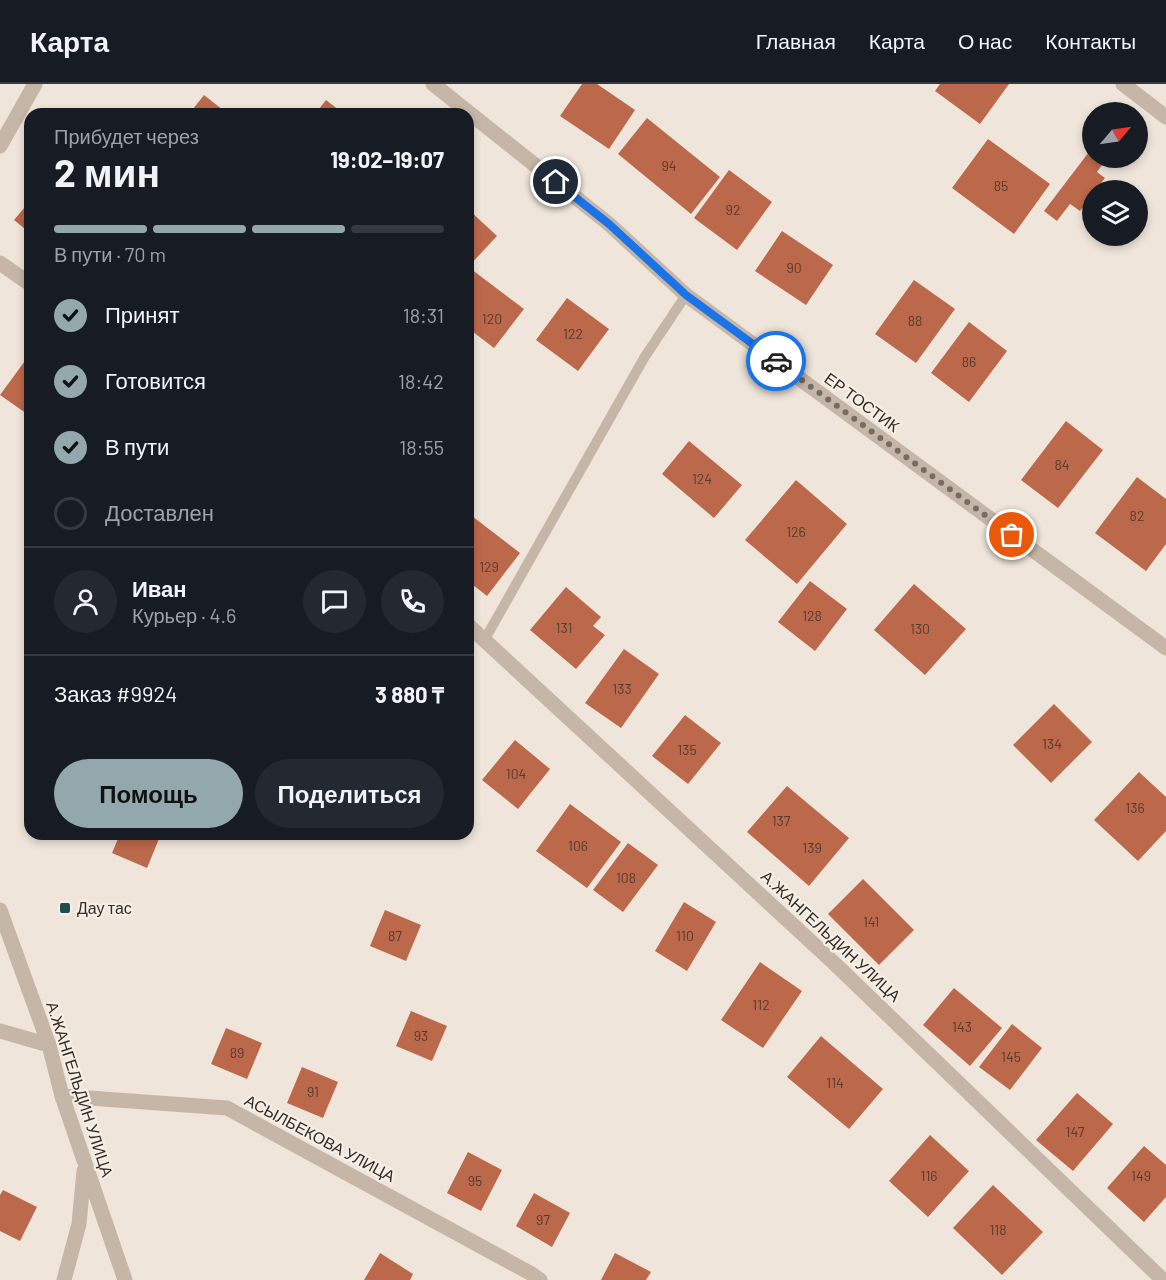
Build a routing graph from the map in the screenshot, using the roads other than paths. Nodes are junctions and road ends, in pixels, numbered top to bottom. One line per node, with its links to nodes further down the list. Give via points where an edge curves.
1 (35, 84): 7 (street)
2 (433, 84): 4 (street, ЕР ТОСТИК)
3 (1123, 84): 6 (street)
4 (463, 108)
5 (474, 117): 10 (street, ЕР ТОСТИК, via 609,224)
6 (1166, 117)
7 (0, 146)
8 (0, 263): 9 (street)
9 (24, 280)
10 (686, 295): 12 (lane, via 644,358); 13 (street, ЕР ТОСТИК)
11 (474, 630): 12 (street, А.ЖАНГЕЛЬДИН УЛИЦА)
12 (486, 639): 22 (street, А.ЖАНГЕЛЬДИН УЛИЦА, via 834,963)
13 (1166, 648)
14 (0, 910): 16 (street, А.ЖАНГЕЛЬДИН УЛИЦА)
15 (0, 1030): 16 (street)
16 (49, 1044): 17 (street, А.ЖАНГЕЛЬДИН УЛИЦА)
17 (62, 1096): 18 (street, А.ЖАНГЕЛЬДИН УЛИЦА); 21 (street, АСЫЛБЕКОВА УЛИЦА, via 226,1108)
18 (85, 1165): 19 (street, via 79,1224); 20 (street, А.ЖАНГЕЛЬДИН УЛИЦА)
19 (64, 1280)
20 (124, 1280)
21 (540, 1280)
22 (1163, 1280)

